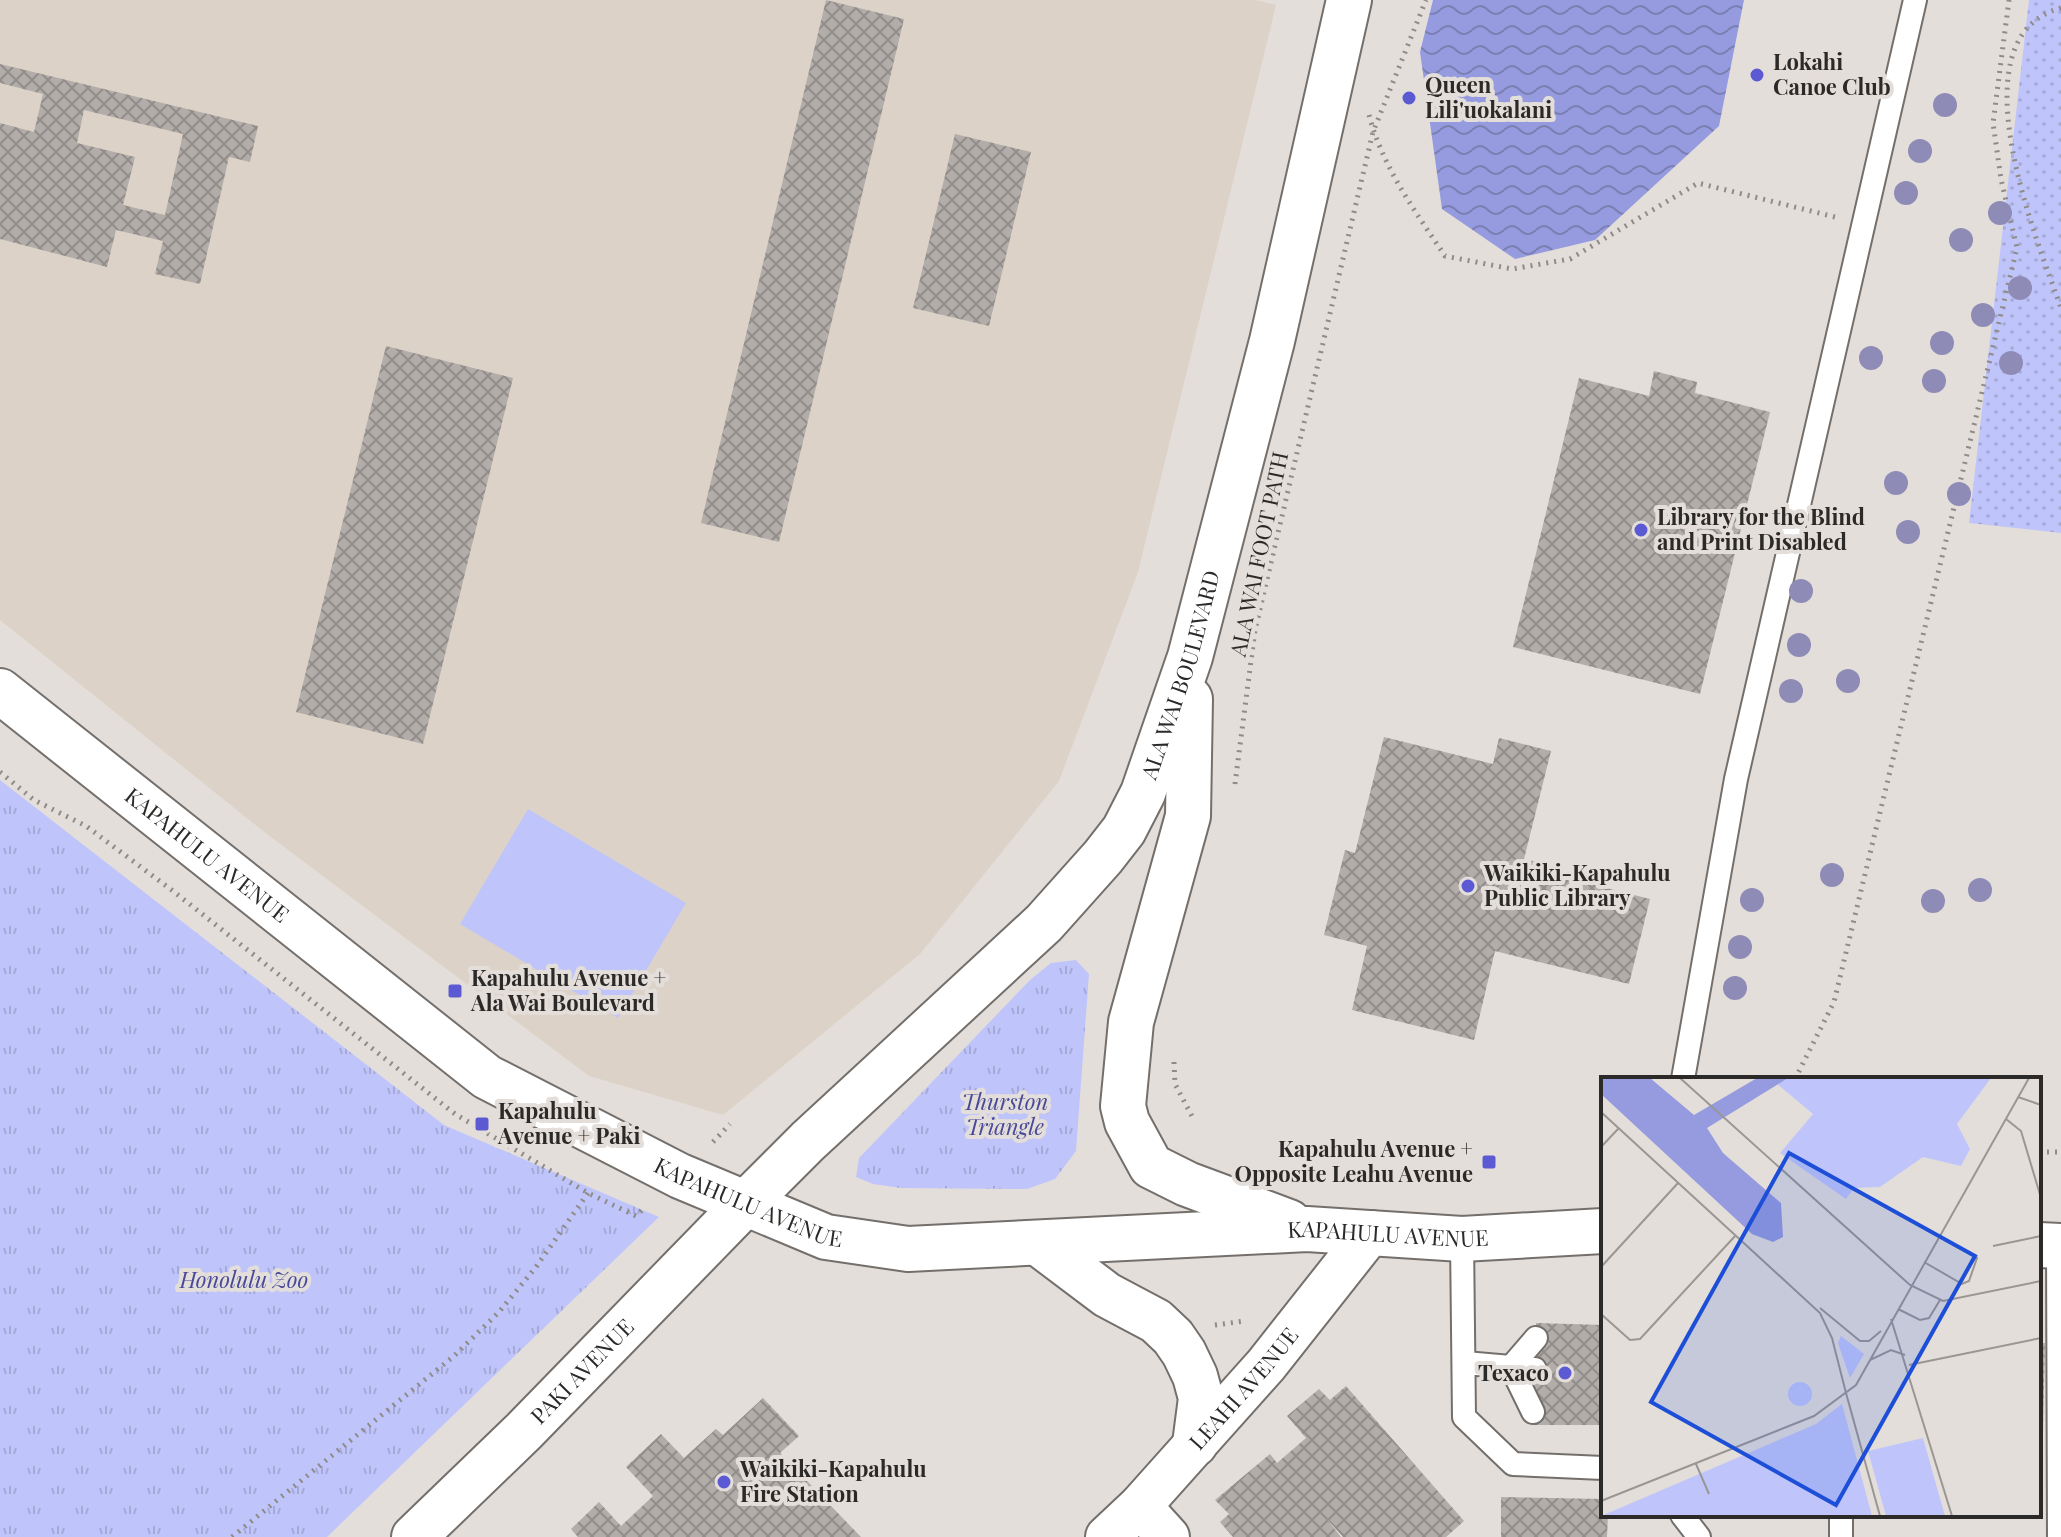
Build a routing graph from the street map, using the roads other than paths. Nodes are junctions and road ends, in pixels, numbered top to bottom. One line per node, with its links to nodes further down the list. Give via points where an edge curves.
1 (1349, 0): 3 (main road, ALA WAI BOULEVARD, via 1272,341)
2 (1915, 0): 5 (lane, via 1736,779)
3 (1190, 657): 6 (main road, ALA WAI BOULEVARD, via 1143,793 1103,857 1044,923); 7 (main road, via 1188,816 1131,1022 1123,1106 1151,1166)
4 (0, 691): 6 (main road, KAPAHULU AVENUE, via 487,1077 680,1176)
5 (1683, 1077)
6 (747, 1202): 11 (main road, KAPAHULU AVENUE, via 826,1237 908,1249); 22 (main road, PAKI AVENUE)
7 (1307, 1229): 9 (main road, KAPAHULU AVENUE); 11 (main road, KAPAHULU AVENUE)
8 (1601, 1231): 10 (main road, KAPAHULU AVENUE)
9 (1371, 1232): 10 (main road, KAPAHULU AVENUE); 18 (street, LEAHI AVENUE, via 1266,1365)
10 (1462, 1239): 14 (lane)
11 (1038, 1243): 18 (main road, via 1173,1337 1201,1398)
12 (2053, 1245): 26 (lane)
13 (1536, 1338): 15 (lane)
14 (1465, 1363): 15 (lane); 19 (lane, via 1464,1417 1513,1464)
15 (1511, 1367): 16 (lane); 17 (lane)
16 (1535, 1369)
17 (1533, 1412)
18 (1195, 1444): 20 (street, LEAHI AVENUE)
19 (1601, 1468)
20 (1140, 1506): 23 (street, LEAHI AVENUE); 24 (street)
21 (1684, 1517): 25 (lane)
22 (414, 1537)
23 (1107, 1537)
24 (1168, 1537)
25 (1699, 1537)
26 (2059, 1537)

